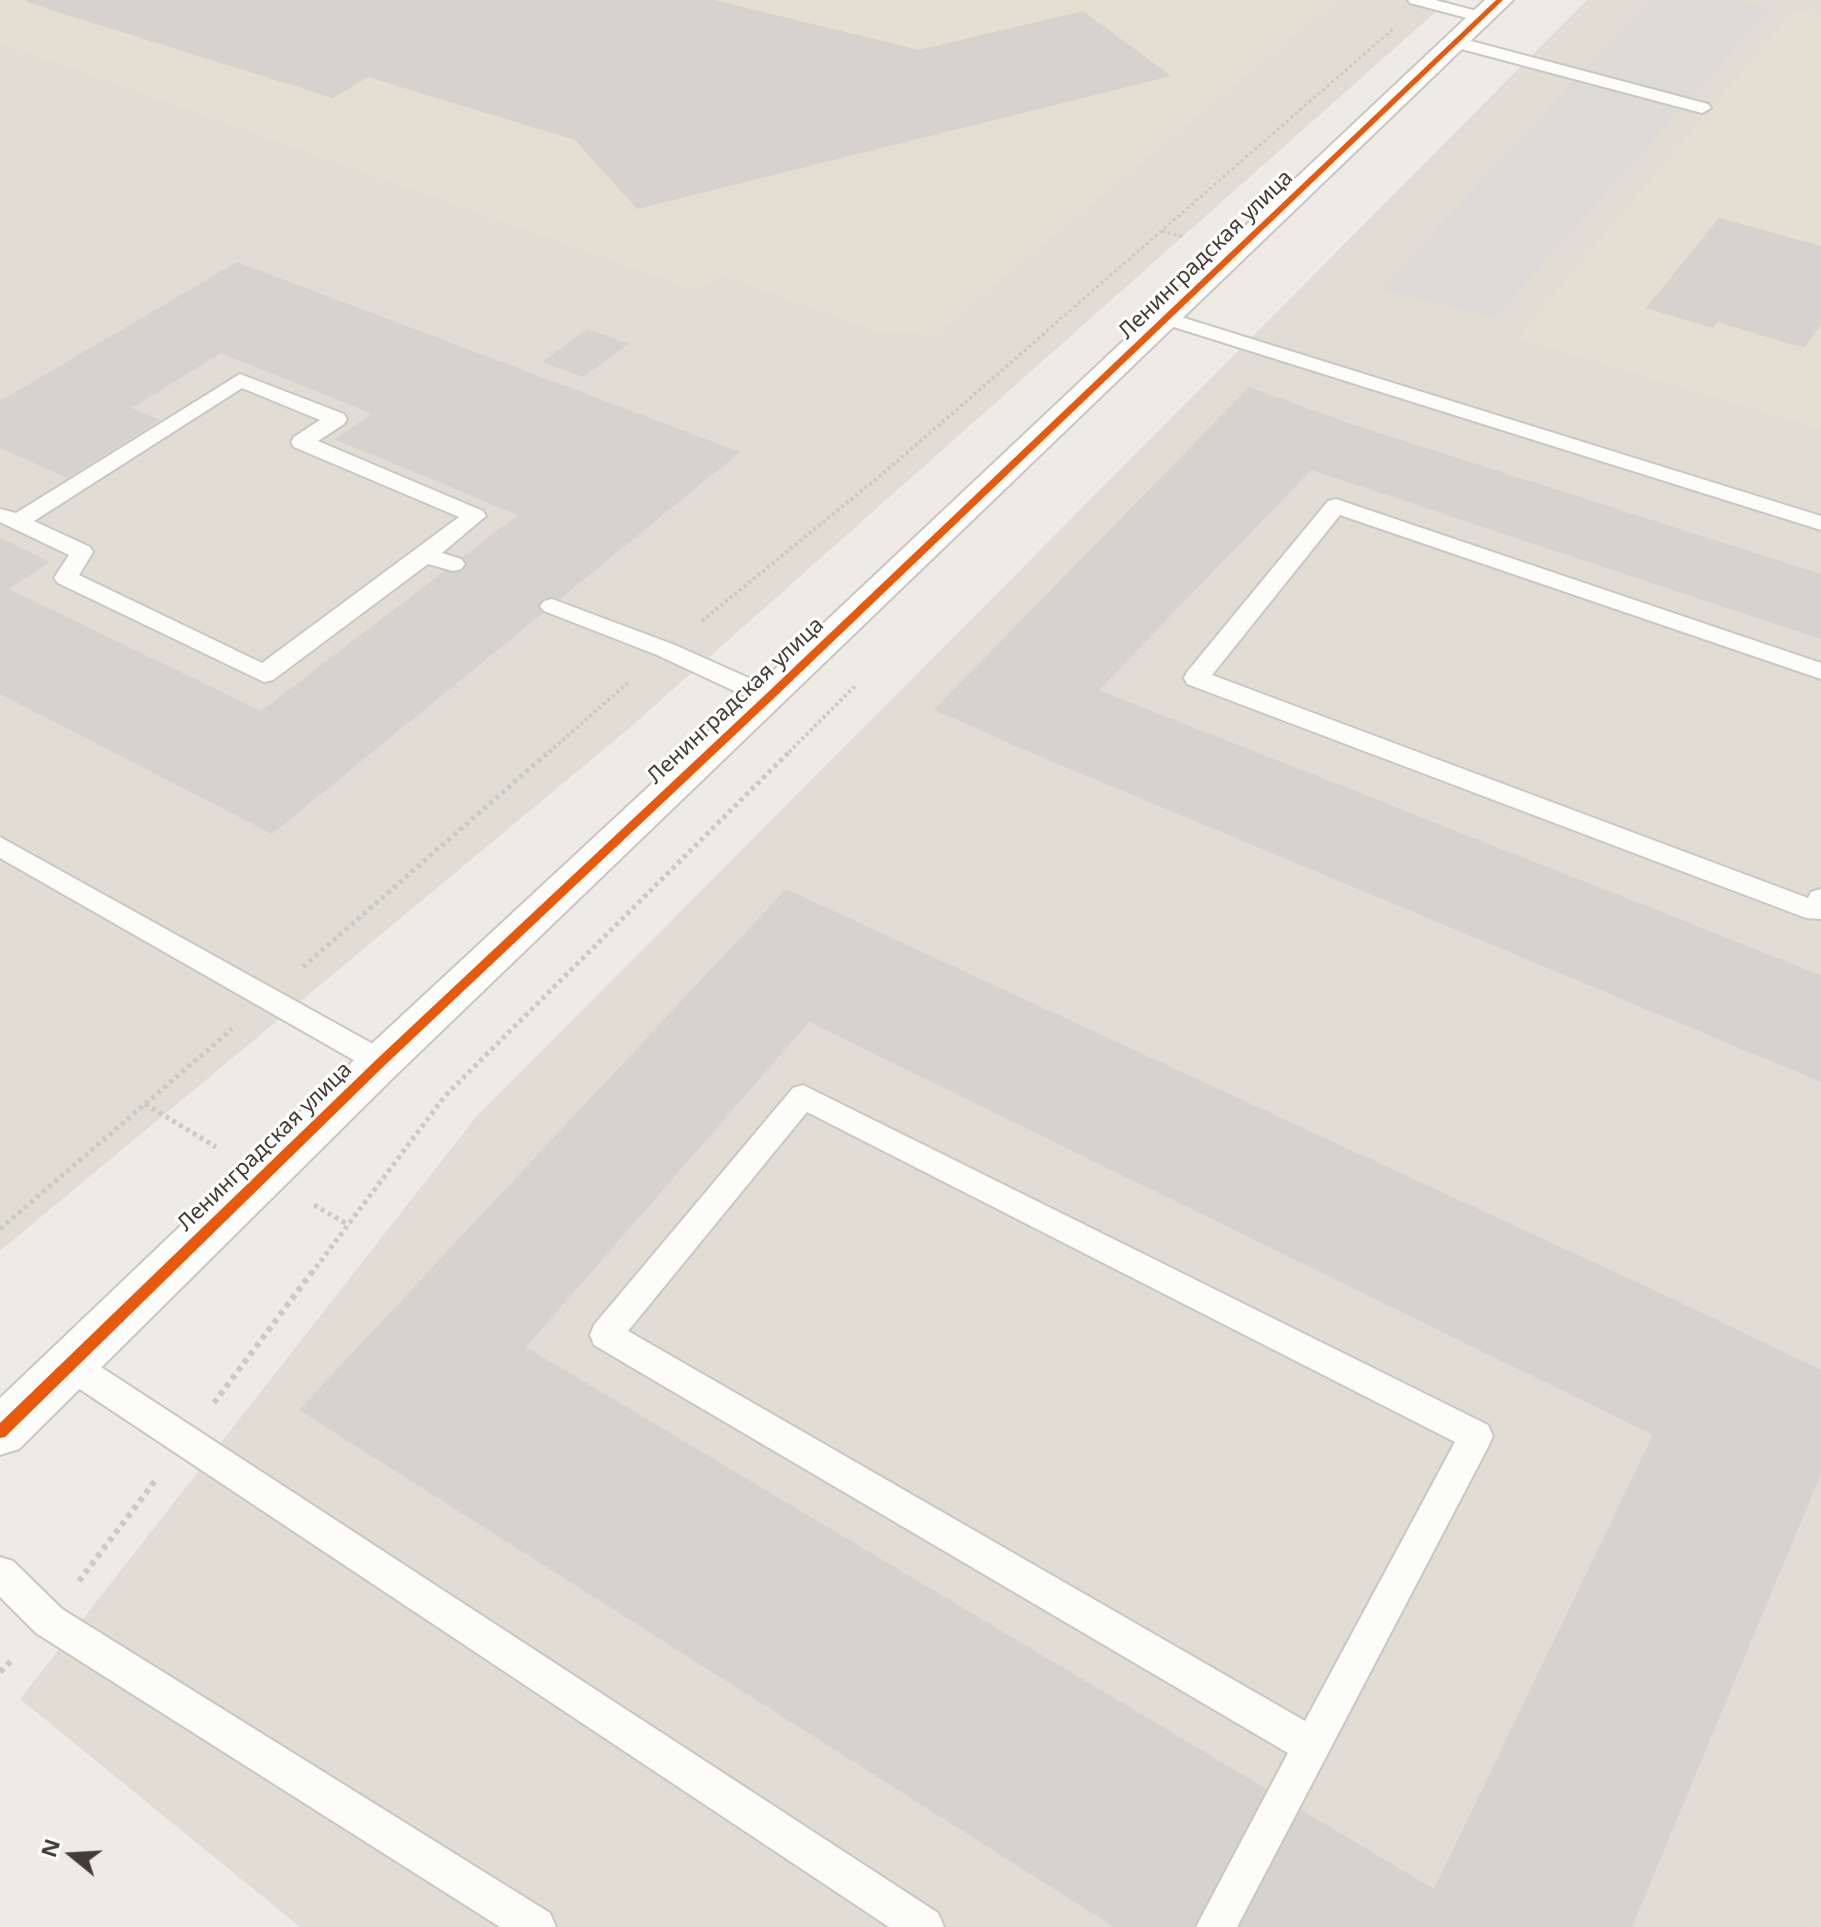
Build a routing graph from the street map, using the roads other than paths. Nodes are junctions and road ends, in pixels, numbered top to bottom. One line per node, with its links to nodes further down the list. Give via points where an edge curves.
1 (1420, 1): 2 (lane)
2 (1479, 20): 3 (lane); 4 (street, Ленинградская улица)
3 (1702, 108)
4 (1168, 319): 6 (lane); 11 (street, Ленинградская улица)
5 (9, 517): 7 (lane, via 82,552 66,578 264,674); 7 (lane, via 240,380 336,419 302,442 475,516)
6 (1821, 523)
7 (425, 555): 8 (lane)
8 (453, 564)
9 (552, 606): 11 (lane)
10 (1821, 671): 13 (lane, via 1336,506 1196,678 1816,911)
11 (769, 697): 14 (street, Ленинградская улица)
12 (0, 846): 14 (lane)
13 (1821, 899)
14 (381, 1062): 15 (street, Ленинградская улица)
15 (69, 1364): 16 (street, Ленинградская улица); 20 (lane)
16 (0, 1432)
17 (0, 1573): 19 (lane, via 49,1621)
18 (1312, 1746): 18 (lane, via 1476,1436 803,1096 606,1335); 21 (lane)
19 (536, 1927)
20 (924, 1927)
21 (1216, 1927)

